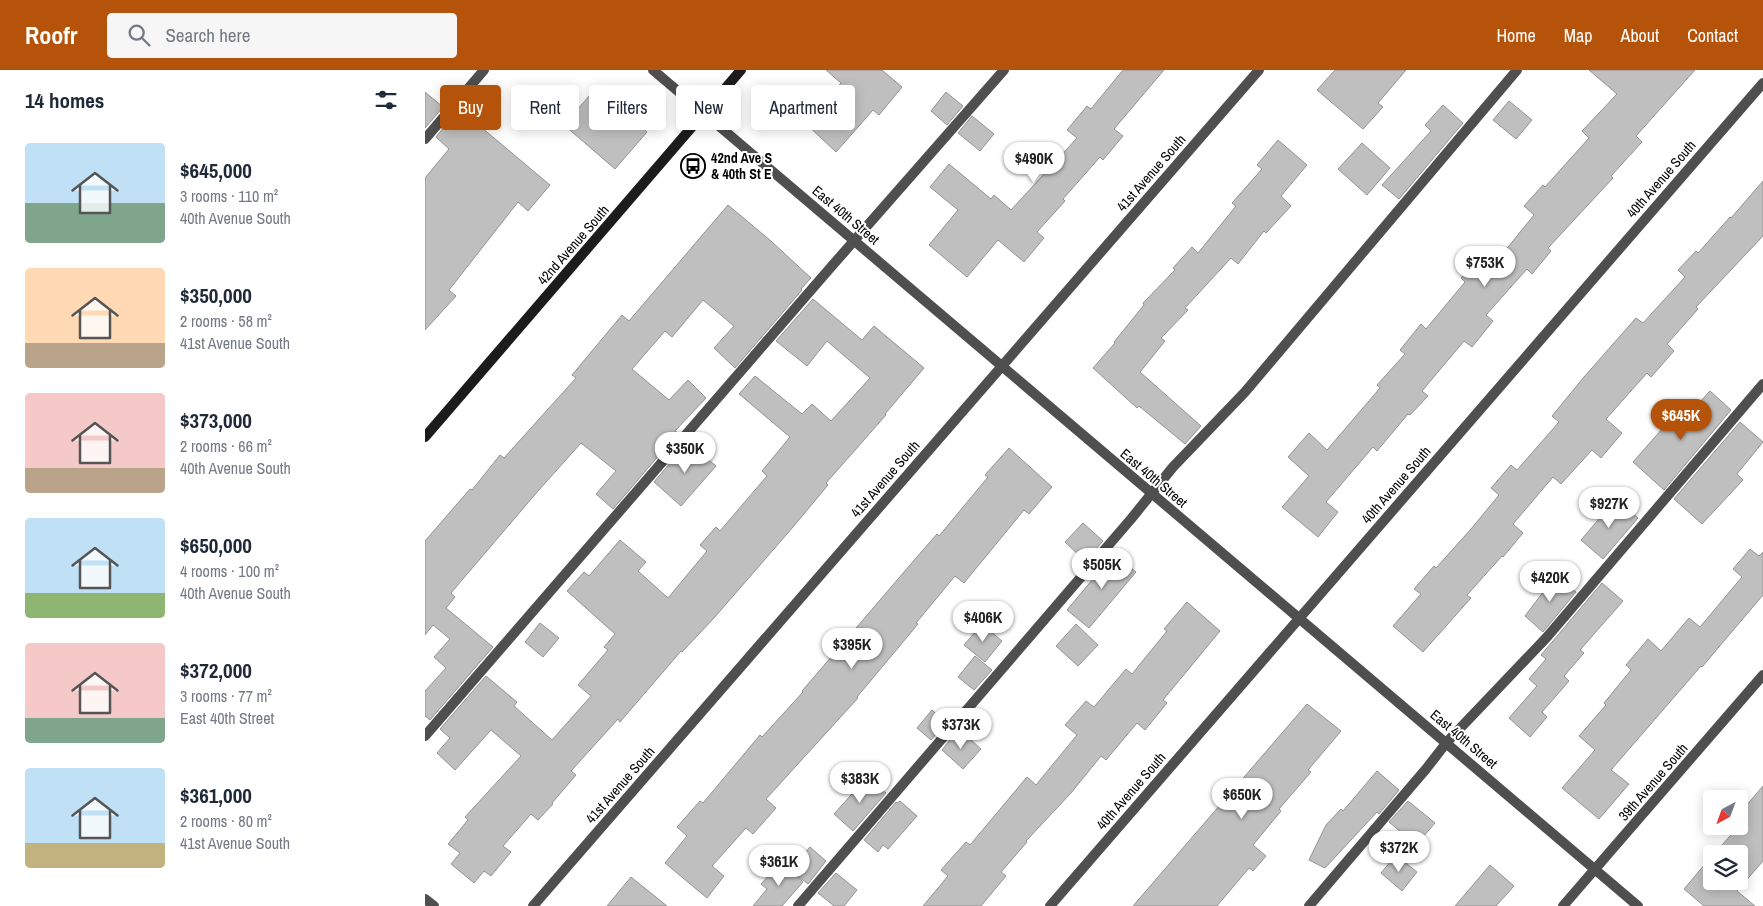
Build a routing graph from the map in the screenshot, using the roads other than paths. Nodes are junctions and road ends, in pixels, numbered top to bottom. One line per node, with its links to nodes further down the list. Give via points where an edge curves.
1 (484, 70): 12 (street)
2 (653, 70): 9 (street, East 40th Street)
3 (741, 70): 8 (street, 42nd Avenue South)
4 (1004, 70): 13 (street)
5 (1259, 70): 14 (street, 41st Avenue South)
6 (1517, 70): 17 (street, via 1245,392 1173,467)
7 (1763, 83): 18 (street, 40th Avenue South)
8 (728, 85)
9 (676, 90)
10 (688, 130): 16 (street, 42nd Avenue South)
11 (723, 130): 13 (street, East 40th Street)
12 (425, 138)
13 (854, 240): 14 (street, East 40th Street); 20 (street)
14 (1001, 366): 17 (street, East 40th Street); 25 (street, 41st Avenue South)
15 (1763, 384): 21 (street, via 1547,637)
16 (425, 438)
17 (1152, 494): 18 (street, East 40th Street); 26 (street)
18 (1299, 618): 21 (street, East 40th Street); 27 (street, 40th Avenue South)
19 (1763, 675): 22 (street, 39th Avenue South)
20 (425, 736)
21 (1447, 742): 22 (street, East 40th Street); 28 (street)
22 (1595, 869): 29 (street, 39th Avenue South); 30 (street, East 40th Street)
23 (425, 898): 24 (street)
24 (434, 906)
25 (533, 906)
26 (798, 906)
27 (1050, 906)
28 (1309, 906)
29 (1563, 906)
30 (1638, 906)

